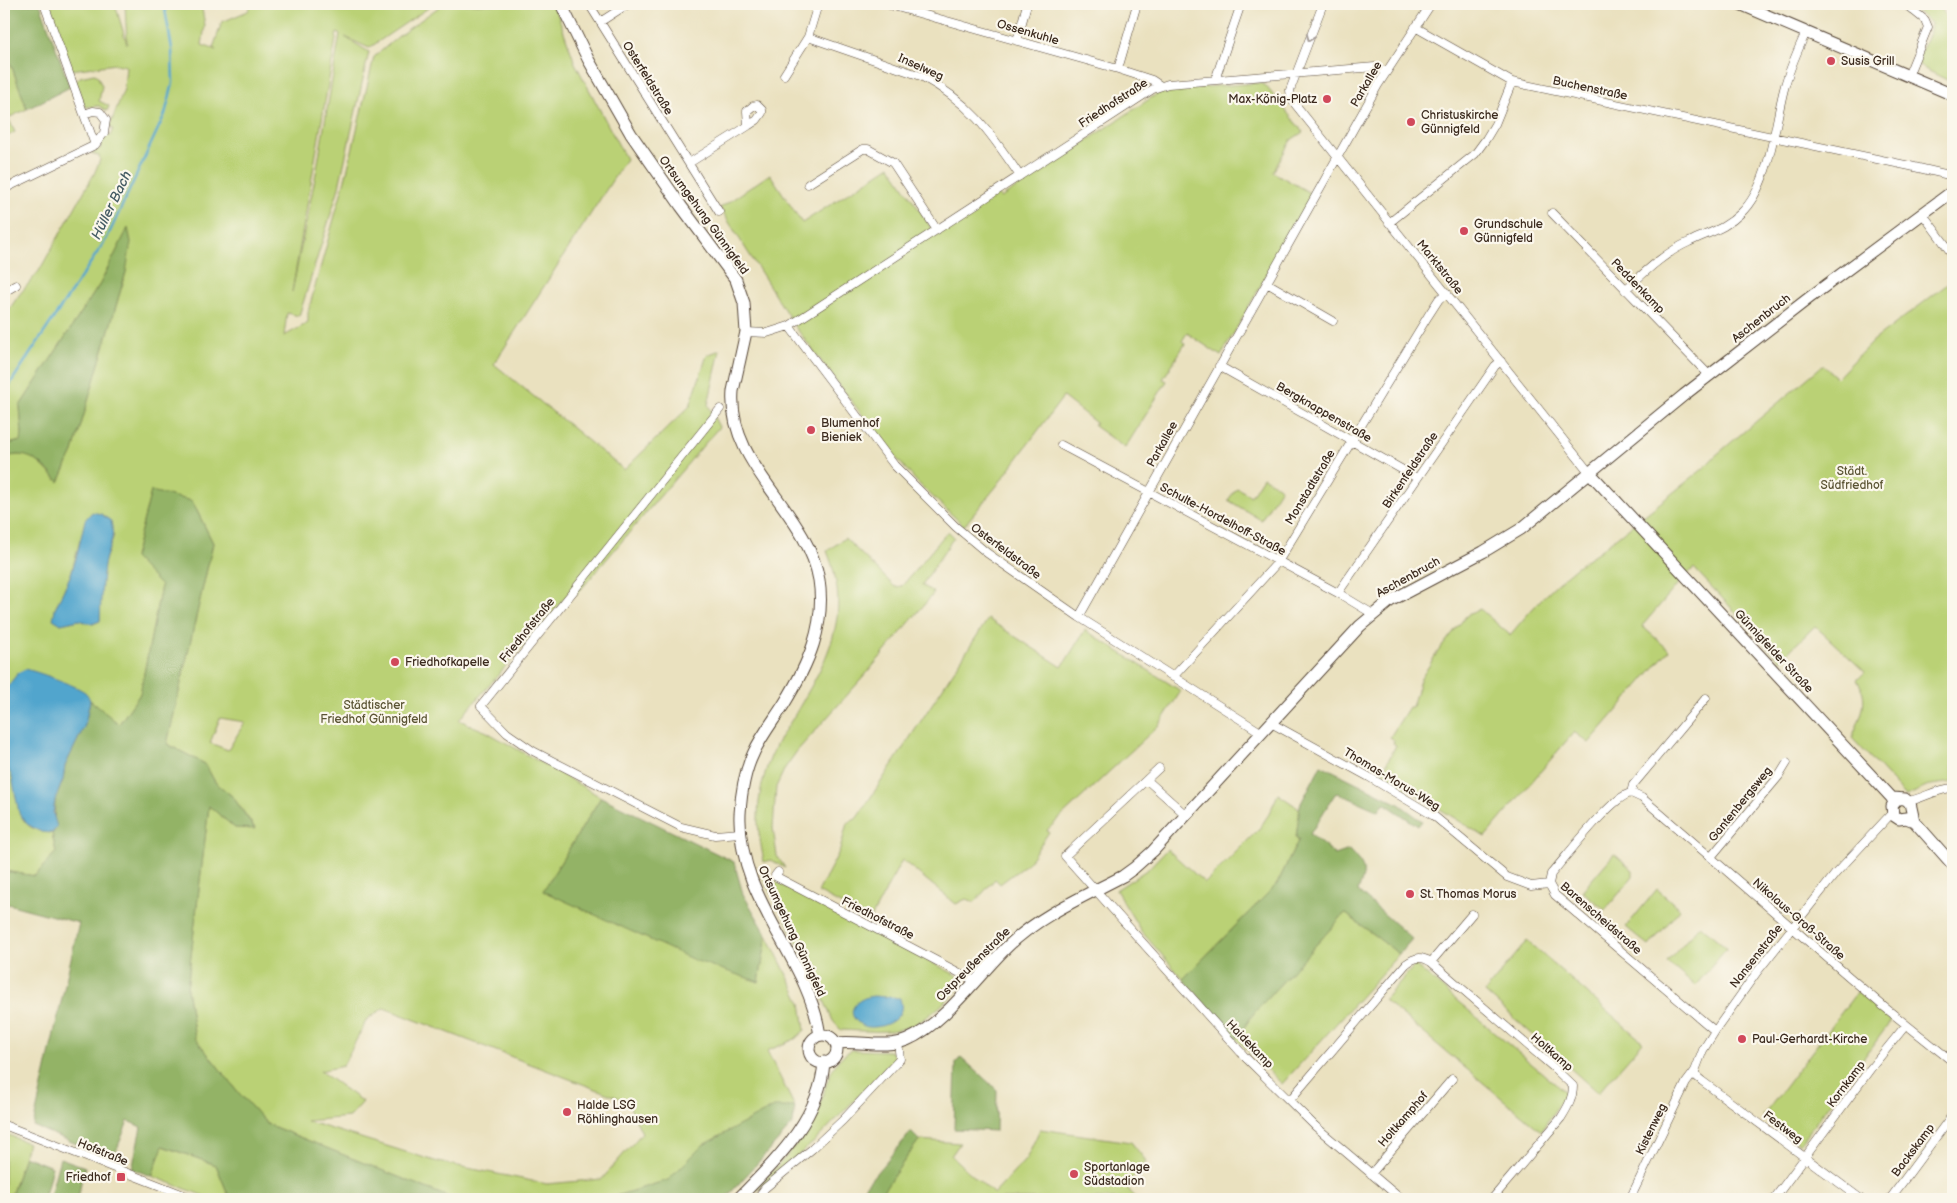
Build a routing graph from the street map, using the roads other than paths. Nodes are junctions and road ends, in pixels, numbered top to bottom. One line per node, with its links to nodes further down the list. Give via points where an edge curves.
1 (44, 4): 30 (street)
2 (561, 4): 54 (street, Ortsumgehung Günnigfeld, via 631,134 736,280 744,303)
3 (590, 4): 16 (street, Osterfeldstraße)
4 (628, 4): 16 (street)
5 (818, 4): 19 (street)
6 (886, 4): 15 (street, Ossenkuhle)
7 (922, 4): 15 (street)
8 (1027, 4): 20 (street)
9 (1137, 4): 21 (street)
10 (1241, 4): 26 (street)
11 (1323, 4): 22 (street, one-way to 22)
12 (1431, 4): 17 (street, Parkallee)
13 (1740, 4): 18 (street)
14 (1905, 4): 25 (street, via 1928,27)
15 (920, 13): 20 (street, Ossenkuhle)
16 (600, 22): 35 (street, Osterfeldstraße)
17 (1415, 26): 23 (street, Parkallee); 27 (street, Buchenstraße)
18 (1806, 32): 25 (street); 32 (street, via 1784,86)
19 (808, 37): 24 (street); 36 (street, Inselweg, via 921,76 938,85 991,132)
20 (1017, 41): 21 (street, Ossenkuhle)
21 (1118, 69): 28 (street, Ossenkuhle)
22 (1297, 72): 23 (street, Friedhofstraße, via 1375,67); 26 (street, Friedhofstraße); 34 (street, Marktstraße, via 1290,90 1291,99)
23 (1386, 72): 34 (street, Parkallee)
24 (784, 75)
25 (1908, 76): 29 (street)
26 (1215, 80): 28 (street, Friedhofstraße)
27 (1512, 82): 32 (street, Buchenstraße); 44 (street, via 1494,124 1475,154)
28 (1161, 86): 36 (street, Friedhofstraße)
29 (1953, 95)
30 (84, 114): 33 (street); 33 (street, via 93,110 100,112 106,120 104,133)
31 (748, 126): 35 (street)
32 (1772, 137): 37 (street, Buchenstraße, via 1950,175); 49 (street, via 1764,176 1749,205 1716,232 1688,242 1658,260)
33 (95, 144): 39 (street)
34 (1337, 158): 44 (street, Marktstraße); 47 (street, Parkallee)
35 (689, 163): 41 (street, Osterfeldstraße)
36 (1020, 176): 45 (street, Friedhofstraße)
37 (1953, 179)
38 (808, 184): 45 (street, via 863,149 868,149 893,163)
39 (4, 190)
40 (1953, 191): 43 (street, Aschenbruch)
41 (719, 212)
42 (1552, 213): 49 (street, Peddenkamp)
43 (1922, 213): 46 (street); 57 (street, Aschenbruch)
44 (1389, 223): 51 (street, Marktstraße)
45 (937, 230): 53 (street, Friedhofstraße)
46 (1953, 255)
47 (1267, 283): 52 (street); 56 (street, Parkallee)
48 (16, 285): 50 (street)
49 (1625, 290): 57 (street, Peddenkamp)
50 (4, 292)
51 (1447, 294): 55 (street, Marktstraße); 59 (street, Monstadtstraße, via 1428,316)
52 (1333, 320)
53 (789, 326): 54 (street, Friedhofstraße, via 766,333); 67 (street, Osterfeldstraße, via 884,453 917,489 987,553)
54 (746, 332): 79 (street, Ortsumgehung Günnigfeld, via 732,400 736,427 750,459 802,538 818,578 821,599 820,620 809,658 765,731 751,761 742,794)
55 (1501, 361): 61 (street, Marktstraße); 62 (street, Birkenfeldstraße)
56 (1219, 366): 59 (street, Bergknappenstraße); 63 (street, Parkallee)
57 (1709, 375): 61 (street, Aschenbruch)
58 (720, 410): 79 (street, Friedhofstraße, via 481,706 507,733 533,751 681,827 715,835)
59 (1351, 441): 62 (street, Bergknappenstraße); 64 (street, Monstadtstraße)
60 (1061, 445): 63 (street, Schulte-Hordelhoff-Straße)
61 (1589, 472): 66 (street, Aschenbruch, via 1509,538 1390,601); 77 (street, Günnigfelder Straße)
62 (1417, 478): 65 (street, Birkenfeldstraße)
63 (1149, 492): 64 (street, Schulte-Hordelhoff-Straße); 67 (street, Parkallee)
64 (1278, 562): 65 (street, Schulte-Hordelhoff-Straße); 68 (street, Monstadtstraße)
65 (1338, 593): 66 (street, Schulte-Hordelhoff-Straße)
66 (1374, 614): 70 (street, Aschenbruch)
67 (1079, 617): 68 (street, Osterfeldstraße)
68 (1173, 677): 71 (street, Osterfeldstraße)
69 (1706, 698): 76 (street, Barenscheidstraße, via 1633,785)
70 (1271, 723): 71 (street, Aschenbruch); 83 (street, Thomas-Morus-Weg, via 1434,816 1507,877 1531,886)
71 (1262, 733): 78 (street, Ostpreußenstraße)
72 (1787, 763): 80 (street, Gantenbergsweg)
73 (1159, 768): 74 (street)
74 (1148, 780): 78 (street); 84 (street, via 1065,856)
75 (1953, 788): 77 (street, via 1930,792)
76 (1631, 793): 80 (street, Nikolaus-Groß-Straße, via 1642,798); 83 (street, Barenscheidstraße, via 1616,800 1602,815 1551,874)
77 (1902, 809): 81 (street, Günnigfelder Straße); 86 (street, Nansenstraße, via 1836,873)
78 (1186, 815): 84 (street, Ostpreußenstraße, via 1134,868)
79 (740, 833): 91 (street, Ortsumgehung Günnigfeld, via 752,881 806,991)
80 (1710, 858): 86 (street, Nikolaus-Groß-Straße)
81 (1953, 865)
82 (778, 872): 88 (street, Friedhofstraße, via 775,876)
83 (1549, 884): 90 (street, Barenscheidstraße, via 1555,895)
84 (1095, 890): 88 (street, Ostpreußenstraße, via 1036,922); 98 (street, Haidekamp, via 1245,1057)
85 (1472, 914): 87 (street)
86 (1793, 928): 89 (street, Nikolaus-Groß-Straße); 90 (street, Nansenstraße)
87 (1431, 962): 98 (street, via 1420,957 1406,964); 107 (street, Holtkamp, via 1573,1086 1561,1118)
88 (974, 981): 92 (street, Ostpreußenstraße, via 938,1019 914,1037)
89 (1906, 1025): 95 (street, Nikolaus-Groß-Straße); 101 (street, Kornkamp)
90 (1714, 1031): 96 (street, Nansenstraße)
91 (820, 1035): 93 (street, via 831,1037); 94 (street, via 812,1041 810,1050 813,1058)
92 (898, 1042): 93 (street, Ostpreußenstraße); 105 (street, via 900,1059 890,1072 812,1150 765,1188)
93 (836, 1043): 94 (street, via 835,1056)
94 (824, 1062): 104 (street, via 820,1088 808,1116 787,1146)
95 (1953, 1062)
96 (1695, 1071): 101 (street, Festweg, via 1702,1081); 108 (street, Kistenweg, via 1686,1082)
97 (1452, 1080): 102 (street, Holtkamphof)
98 (1290, 1100): 102 (street, Haidekamp)
99 (1953, 1114): 111 (street, Backskamp)
100 (4, 1125): 103 (street, Hofstraße)
101 (1805, 1157): 109 (street, Kornkamp); 110 (street, Festweg)
102 (1371, 1174): 106 (street, Haidekamp)
103 (194, 1199)
104 (738, 1199)
105 (757, 1199)
106 (1401, 1199)
107 (1492, 1199)
108 (1630, 1199)
109 (1774, 1199)
110 (1861, 1199)
111 (1890, 1199)

